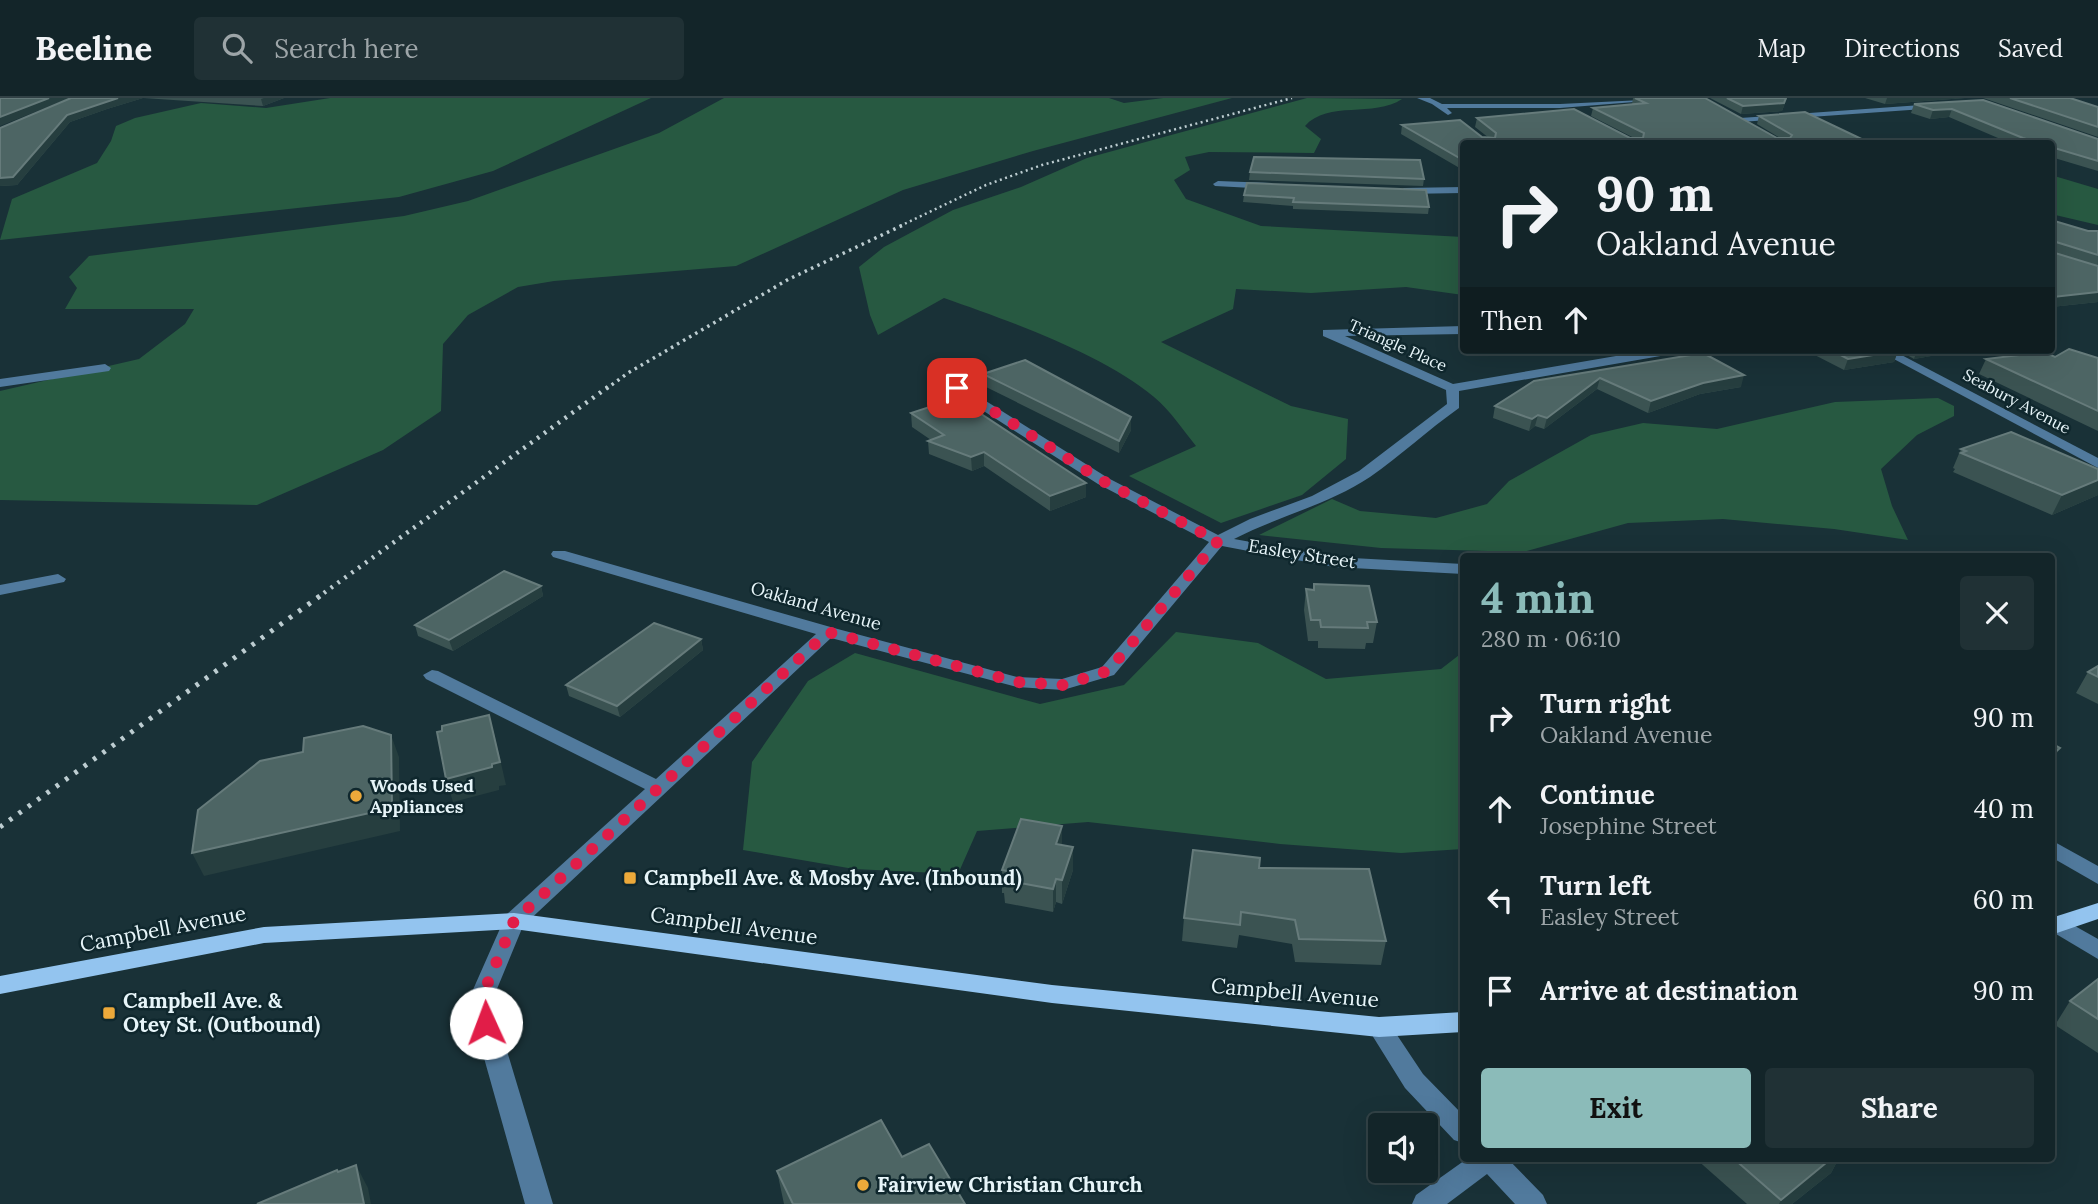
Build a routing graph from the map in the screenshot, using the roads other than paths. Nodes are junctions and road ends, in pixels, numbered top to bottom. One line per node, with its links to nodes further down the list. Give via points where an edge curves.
1 (1421, 98): 3 (street)
2 (1680, 98): 4 (street)
3 (1441, 106): 4 (street); 9 (street)
4 (1560, 106): 7 (street)
5 (1940, 106): 8 (street)
6 (1729, 114): 8 (street)
7 (1581, 116)
8 (1740, 120): 10 (street)
9 (1459, 124)
10 (1755, 128)
11 (1218, 184): 12 (street)
12 (1286, 187)
13 (1393, 190): 14 (street)
14 (1460, 190)
15 (1460, 330): 21 (street, Triangle Place, via 1327,333)
16 (1649, 354): 21 (street, Triangle Place)
17 (1891, 354): 22 (street, Seabury Avenue)
18 (105, 368): 20 (street)
19 (936, 374): 23 (street, Easley Street, via 1103,481)
20 (0, 383)
21 (1452, 388): 23 (street, via 1454,405 1364,474)
22 (2098, 464)
23 (1218, 541): 25 (street, Easley Street, via 1334,562); 28 (street, Oakland Avenue, via 1108,671 1063,685 1017,682)
24 (559, 554): 28 (street, Oakland Avenue)
25 (1460, 569)
26 (58, 579): 27 (street)
27 (0, 590)
28 (828, 632): 30 (street)
29 (432, 675): 30 (street)
30 (659, 788): 34 (street)
31 (2055, 850): 32 (street)
32 (2098, 876)
33 (2098, 911): 35 (main road)
34 (514, 921): 37 (main road, Campbell Avenue, via 264,935); 39 (main road, Campbell Avenue, via 1052,994); 43 (street, via 480,1001)
35 (2055, 926): 36 (street)
36 (2098, 950)
37 (0, 985)
38 (1460, 1022): 39 (main road, Campbell Avenue)
39 (1379, 1027): 40 (street, via 1414,1081)
40 (1460, 1129)
41 (1484, 1162): 44 (street)
42 (1493, 1162): 45 (street)
43 (539, 1204)
44 (1426, 1204)
45 (1533, 1204)

